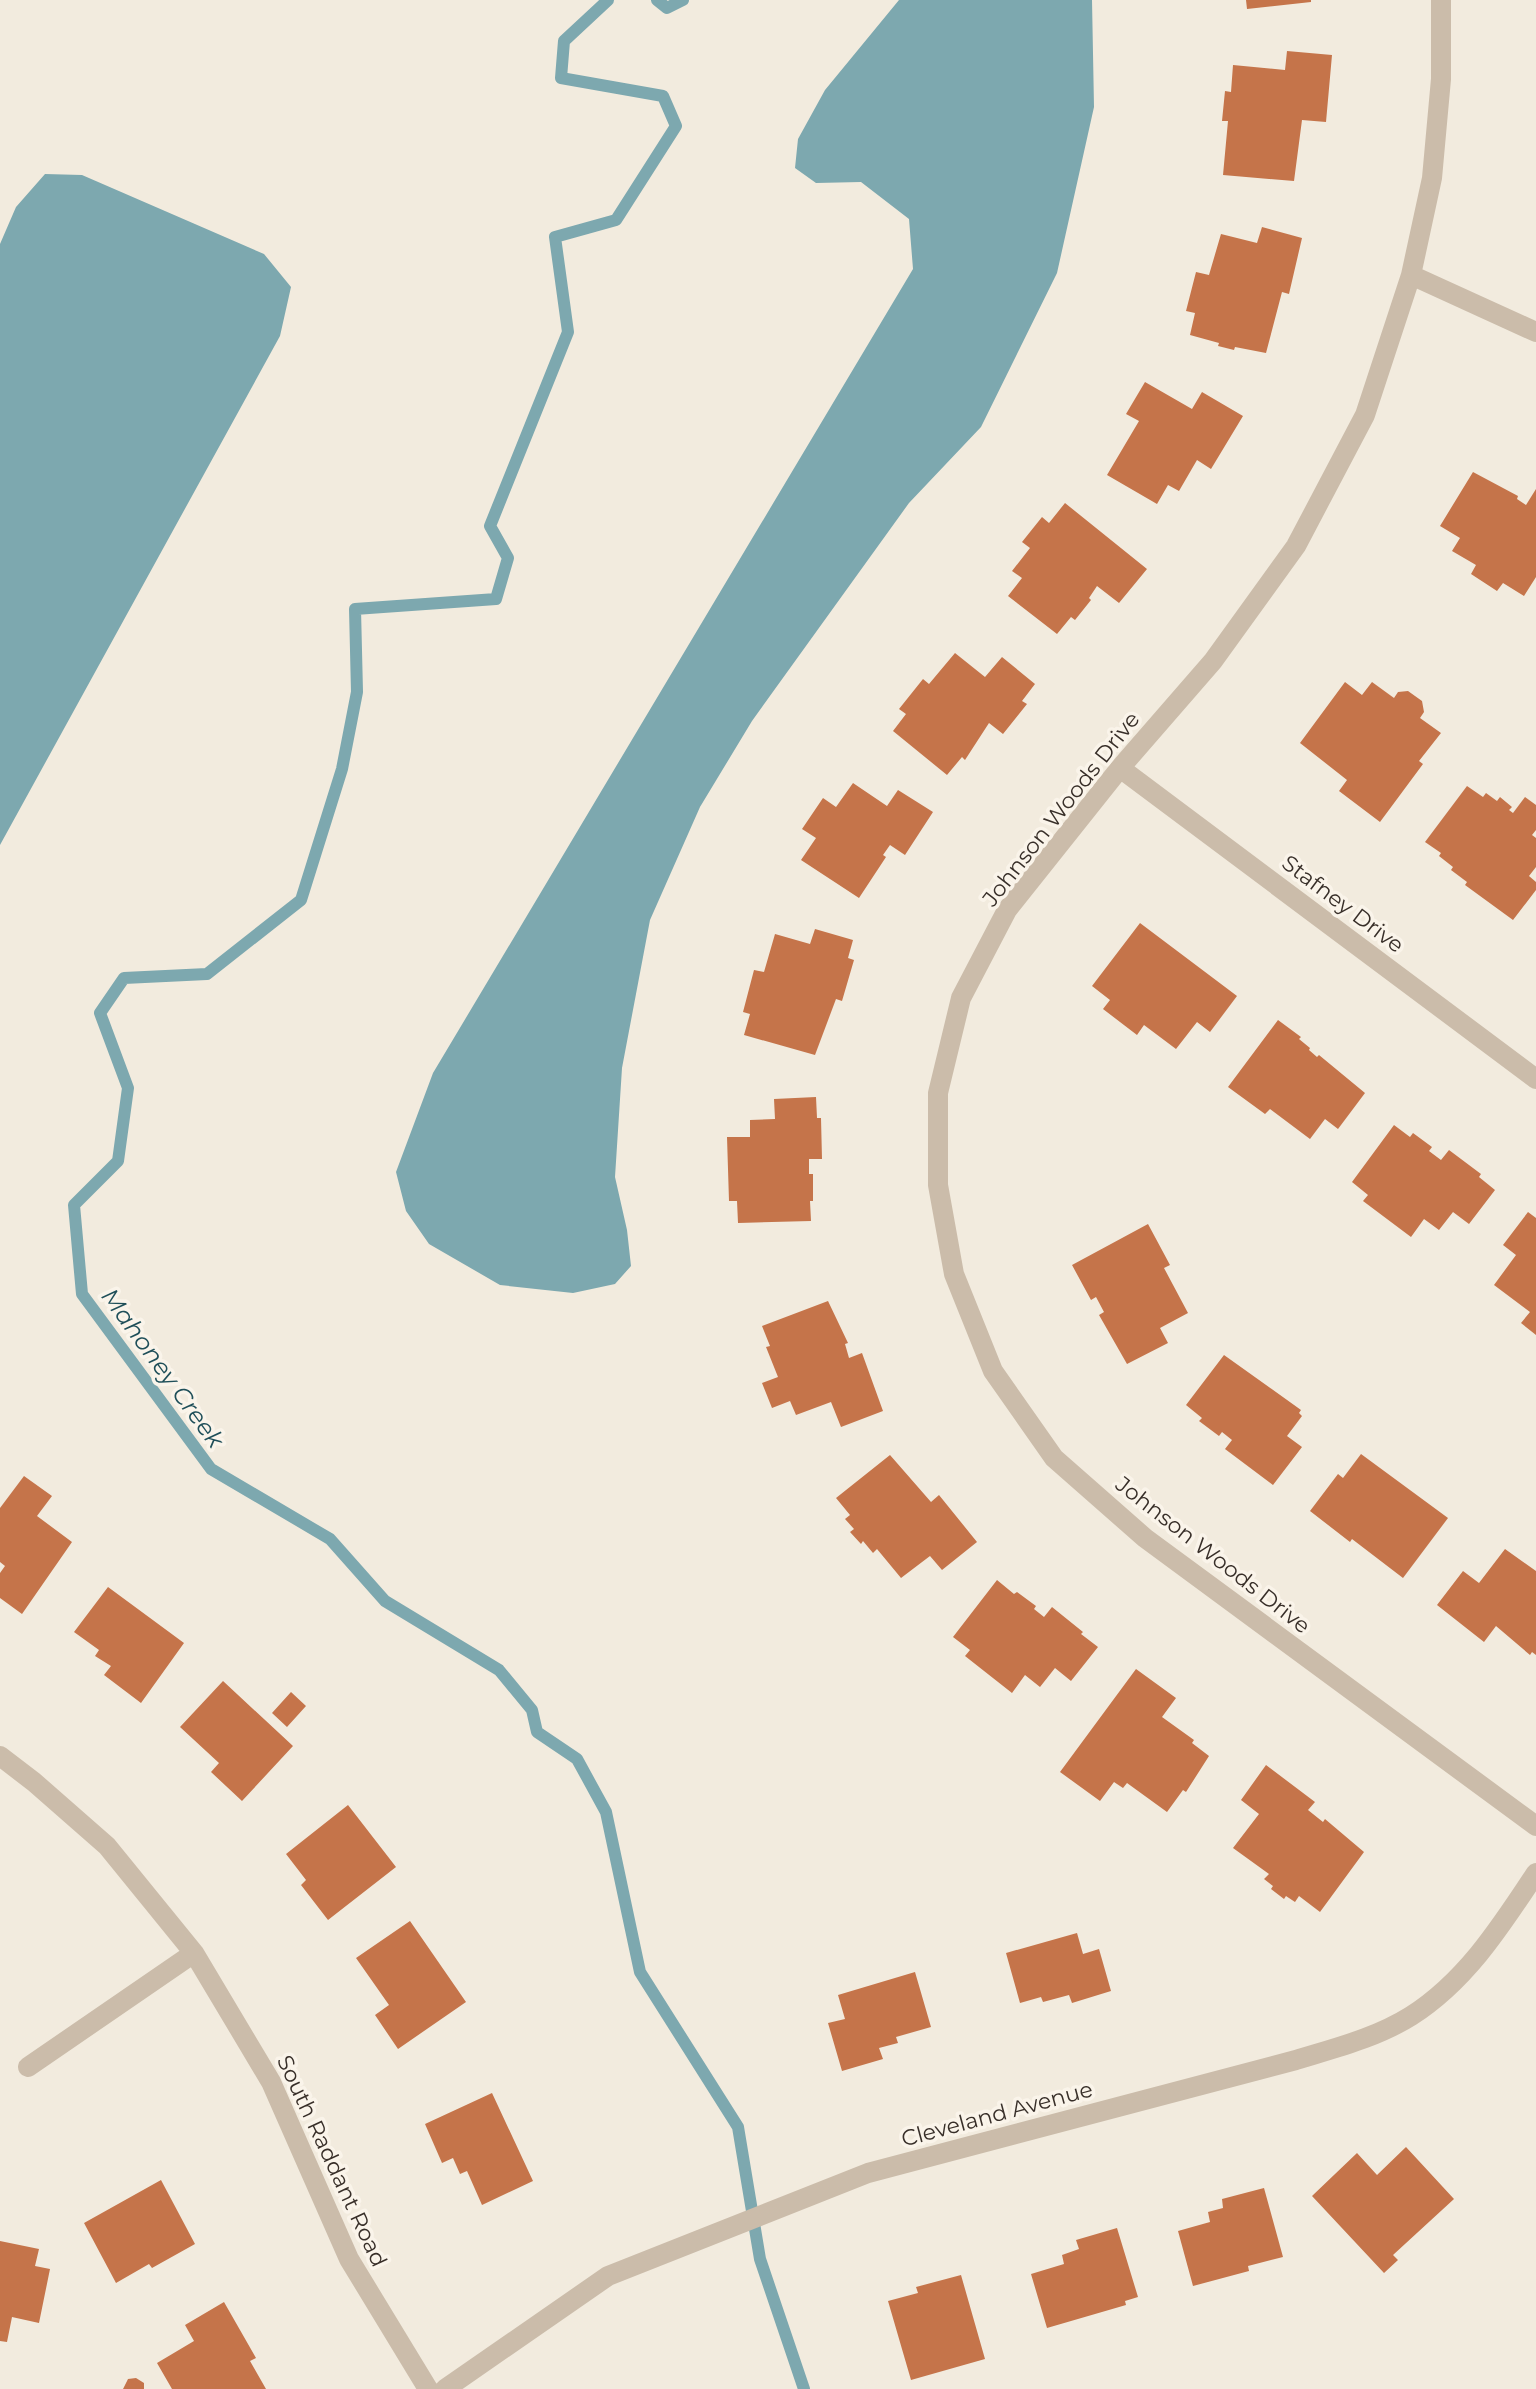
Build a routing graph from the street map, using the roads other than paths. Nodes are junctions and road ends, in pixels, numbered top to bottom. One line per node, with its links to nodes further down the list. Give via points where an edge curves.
1 (1441, 0): 2 (street, Johnson Woods Drive, via 1432,178)
2 (1411, 275): 3 (street); 4 (street, Johnson Woods Drive, via 1365,415 1296,546 1213,661)
3 (1536, 332)
4 (1120, 768): 5 (street, Stafney Drive); 7 (street, Johnson Woods Drive, via 1007,910 961,998 938,1093 938,1185 954,1274 993,1371 1054,1458 1145,1538)
5 (1536, 1079)
6 (0, 1756): 9 (street, South Raddant Road, via 107,1846)
7 (1536, 1826)
8 (1536, 1873): 12 (street, Cleveland Avenue, via 1489,1944 1451,1984 1411,2016 1363,2040 868,2173 608,2276)
9 (194, 1953): 10 (street); 11 (street, South Raddant Road, via 271,2082 349,2259)
10 (28, 2067)
11 (428, 2389)
12 (445, 2389)

